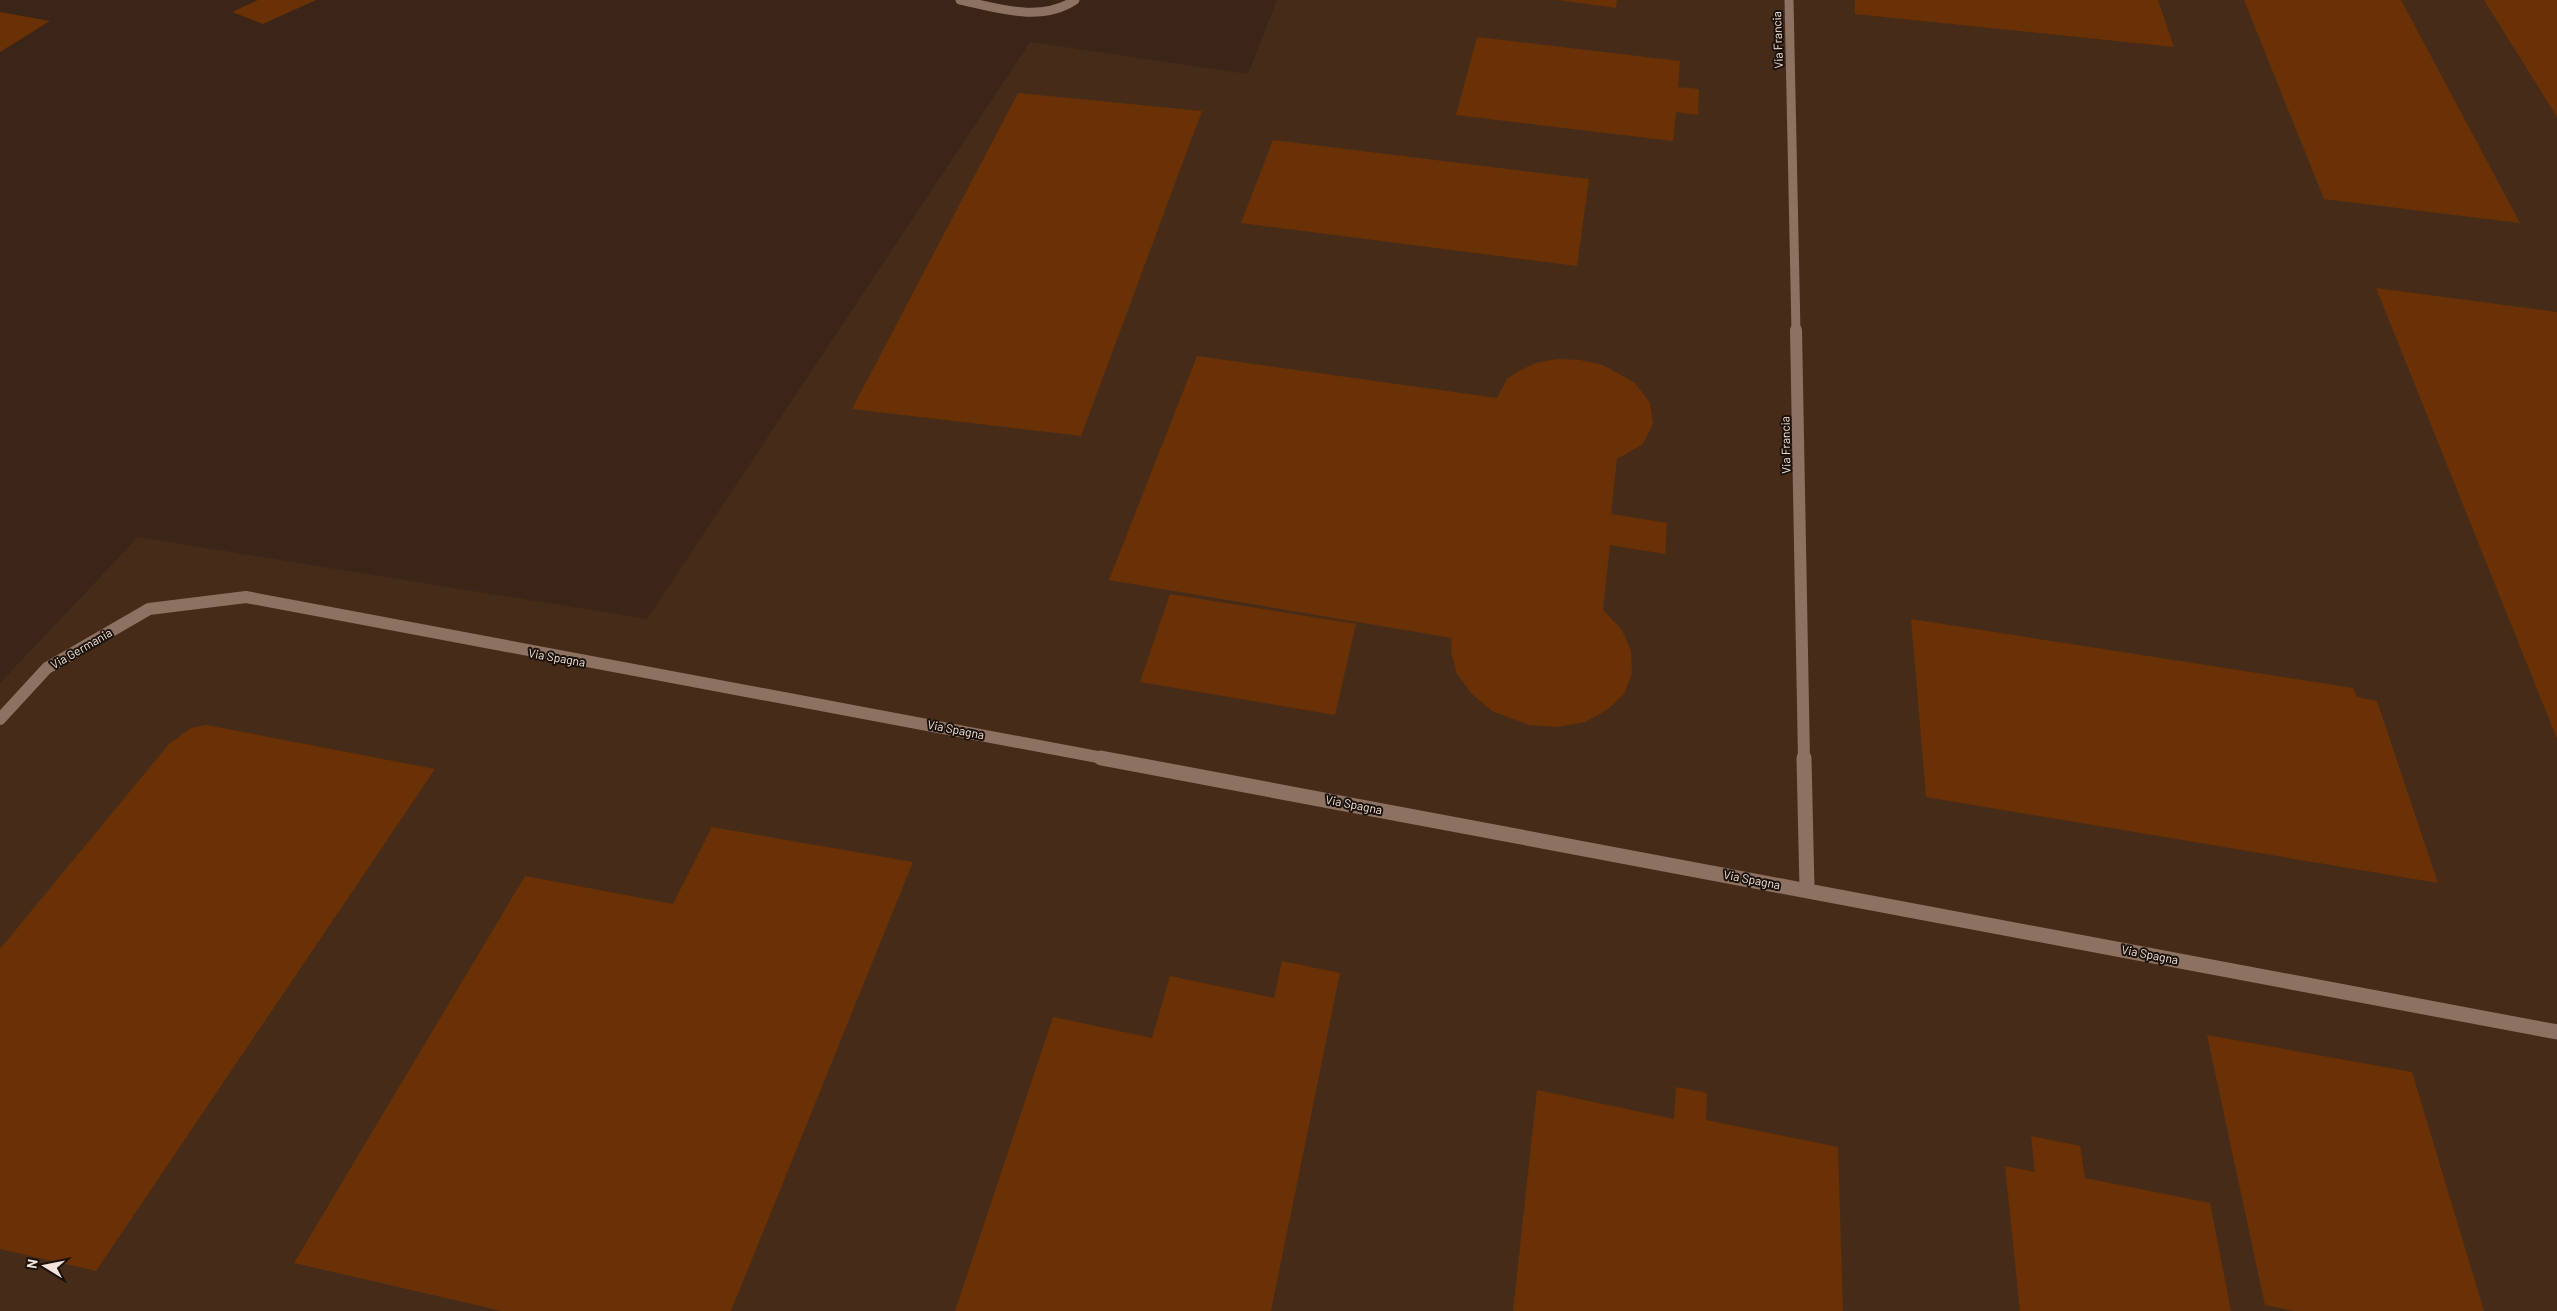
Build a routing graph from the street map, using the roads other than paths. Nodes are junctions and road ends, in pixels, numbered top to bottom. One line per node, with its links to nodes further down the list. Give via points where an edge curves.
1 (960, 0): 2 (street, via 1012,10 1046,12 1069,6)
2 (1075, 0)
3 (1789, 0): 6 (street, Via Francia)
4 (150, 610): 5 (street, Via Germania, via 47,668); 6 (street, Via Spagna, via 246,598)
5 (0, 718)
6 (1807, 889): 7 (street, Via Spagna)
7 (2557, 1032)

